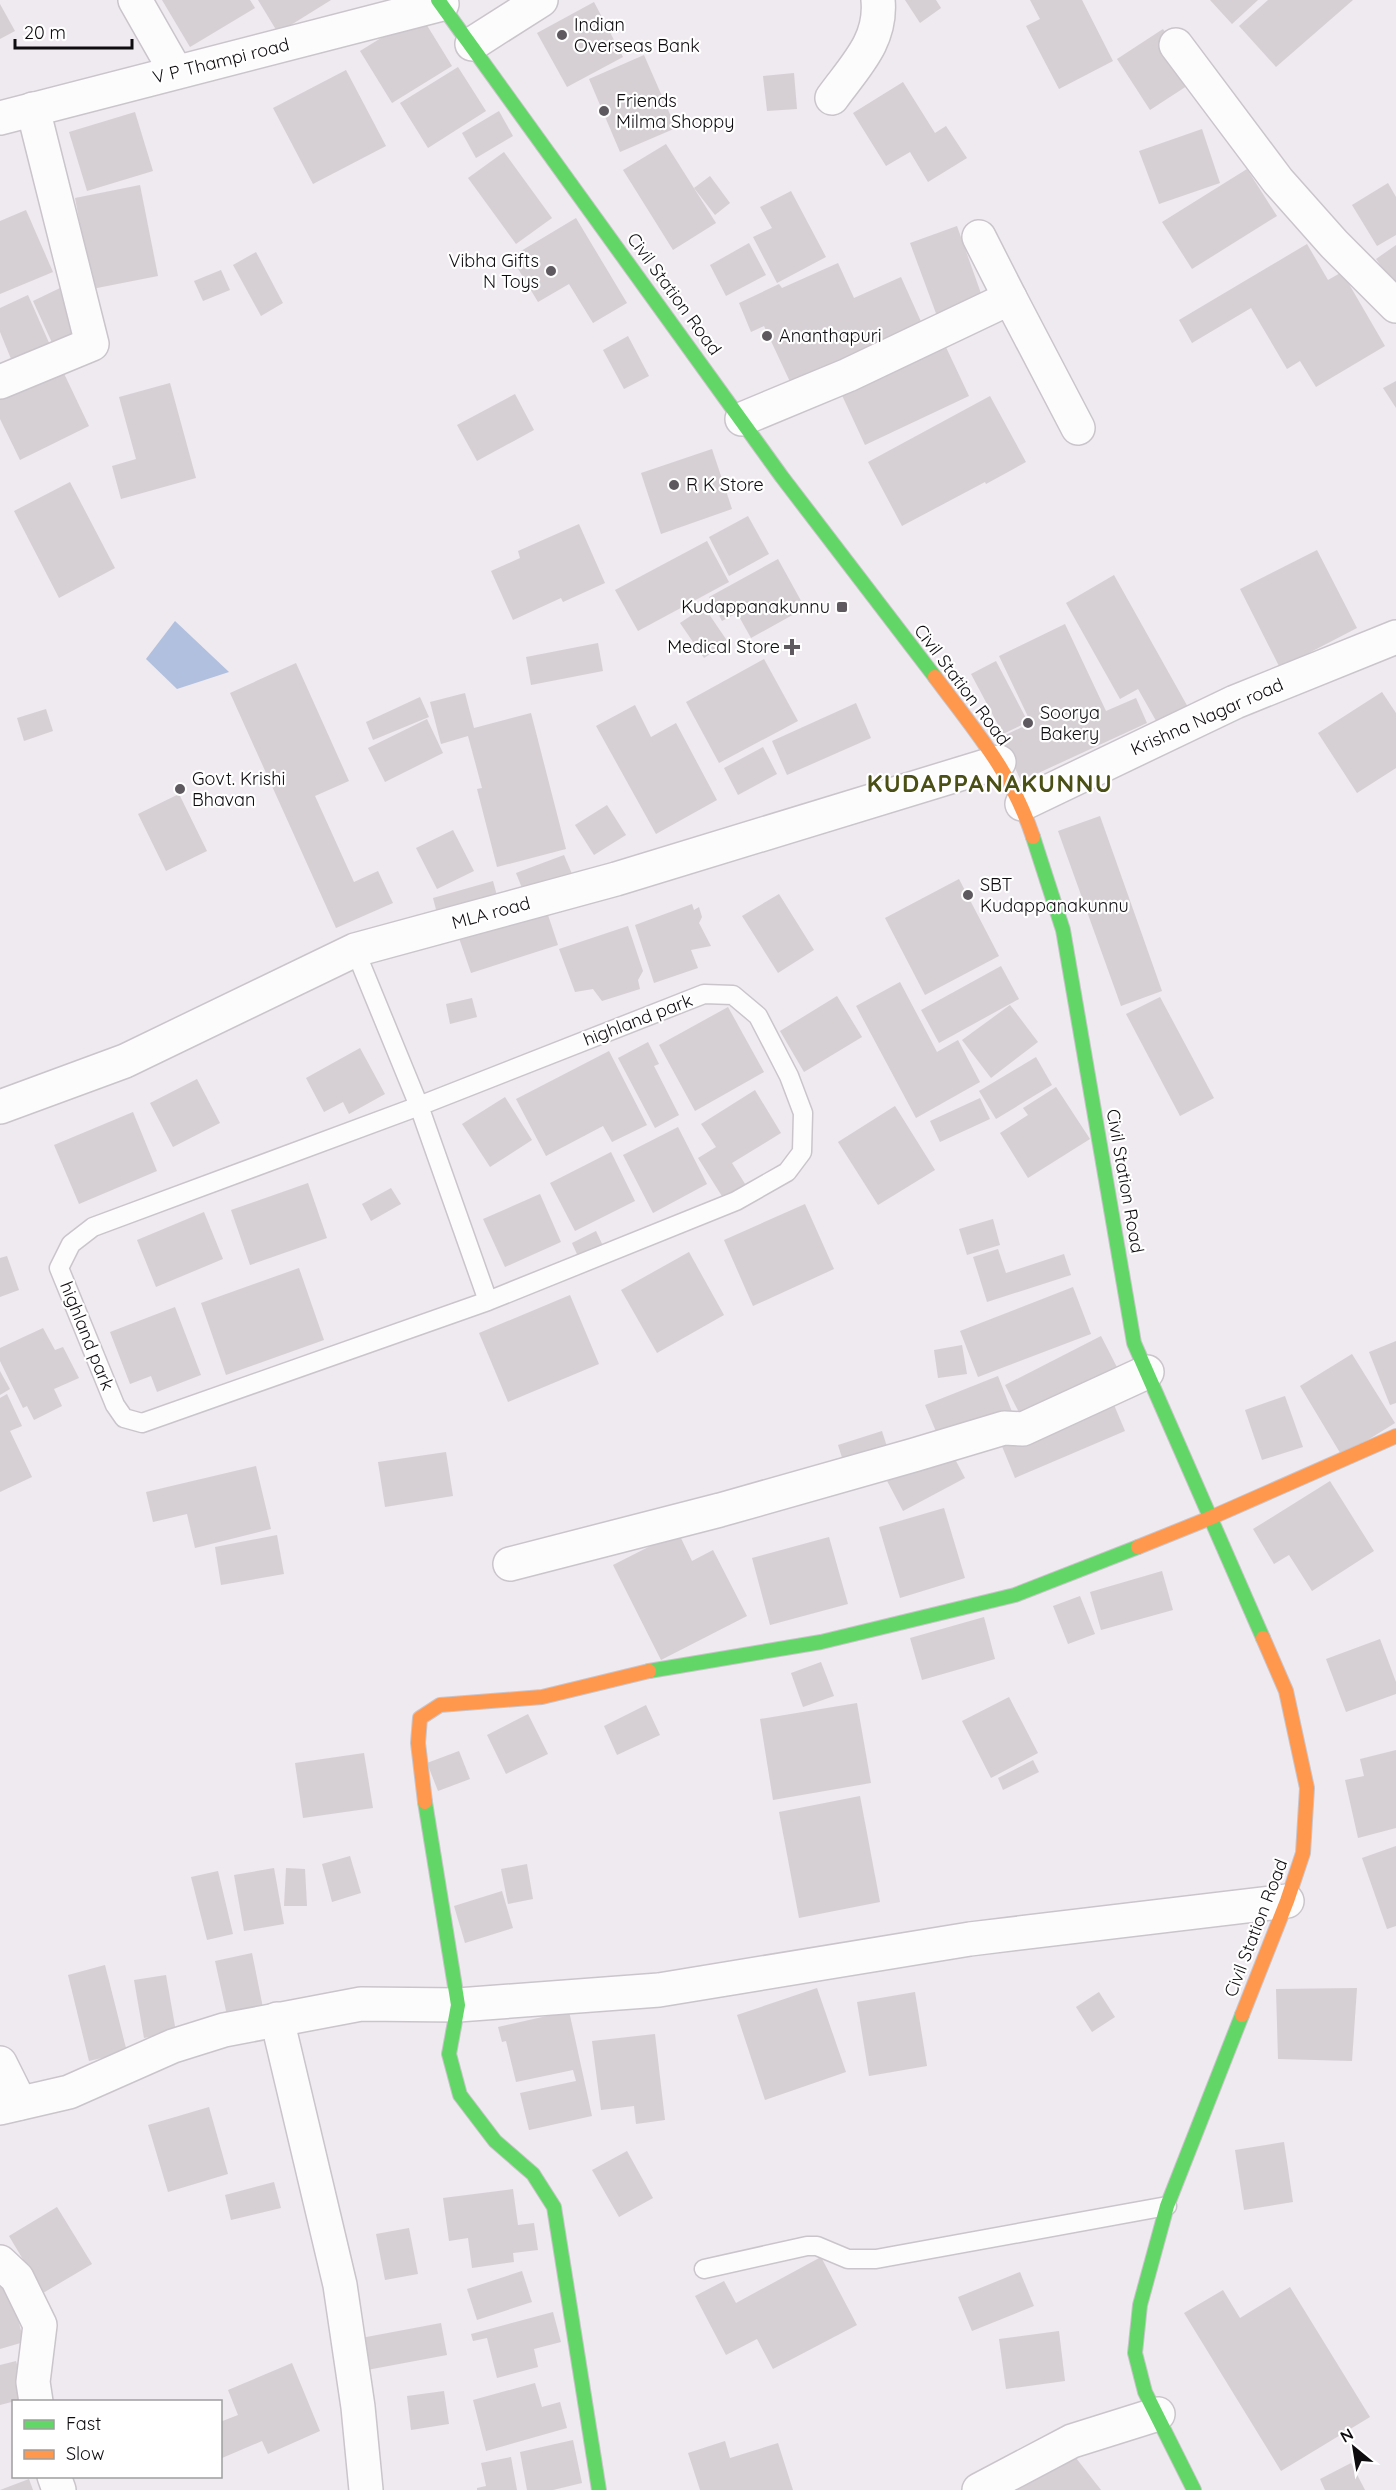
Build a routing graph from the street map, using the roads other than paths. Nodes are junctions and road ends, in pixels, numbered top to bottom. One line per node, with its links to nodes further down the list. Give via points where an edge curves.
1 (135, 0): 7 (street)
2 (541, 0): 5 (street)
3 (878, 0): 8 (street, via 880,16 872,44)
4 (440, 2): 5 (main road, Civil Station Road); 7 (street, V P Thampi road)
5 (472, 44): 15 (main road, Civil Station Road)
6 (1176, 45): 13 (street, via 1278,182)
7 (176, 72): 9 (street, V P Thampi road)
8 (832, 98)
9 (33, 109): 10 (street, V P Thampi road); 14 (street, via 92,344)
10 (0, 118)
11 (979, 237): 12 (street)
12 (1010, 298): 15 (street, via 848,375); 16 (street)
13 (1396, 306)
14 (0, 382)
15 (742, 418): 18 (main road, Civil Station Road, via 782,477)
16 (1078, 428)
17 (1396, 637): 19 (street, Krishna Nagar road, via 1235,702)
18 (999, 762): 19 (main road, Civil Station Road); 20 (street, MLA road, via 616,879)
19 (1022, 804): 24 (main road, Civil Station Road, via 1063,930 1134,1343)
20 (355, 950): 21 (lane); 22 (street, MLA road, via 125,1061)
21 (419, 1106): 23 (lane); 23 (lane, highland park, via 704,994 733,995 758,1016 803,1113 802,1152 787,1172 736,1201); 23 (lane, highland park, via 93,1227 71,1244 59,1268 115,1405 124,1418 142,1423)
22 (0, 1107)
23 (488, 1301)
24 (1147, 1372): 26 (main road, Civil Station Road); 27 (street, via 1023,1429 1004,1428 720,1510)
25 (1396, 1436): 26 (main road)
26 (1210, 1518): 28 (main road, Civil Station Road, via 1287,1691 1307,1788 1303,1853); 29 (main road, via 1015,1595 821,1642 623,1676 542,1697 440,1705 426,1712 420,1718 418,1743)
27 (510, 1564)
28 (1287, 1901): 29 (street, via 970,1939 659,1989); 33 (main road, Civil Station Road)
29 (458, 2005): 30 (street, via 361,2004); 39 (main road, via 449,2054 460,2095 495,2141 533,2174 554,2207)
30 (277, 2019): 32 (street, via 172,2046 69,2092); 38 (street, via 339,2285)
31 (0, 2063): 32 (street)
32 (10, 2105)
33 (1167, 2206): 35 (lane, via 876,2259 848,2259 807,2246); 37 (main road, Civil Station Road, via 1140,2305 1135,2353 1145,2392)
34 (0, 2262): 36 (street, via 17,2278 40,2325 33,2382)
35 (704, 2269)
36 (36, 2400)
37 (1158, 2414): 40 (street, via 1072,2441); 41 (main road, Civil Station Road)
38 (366, 2490)
39 (599, 2490)
40 (979, 2490)
41 (1194, 2490)

